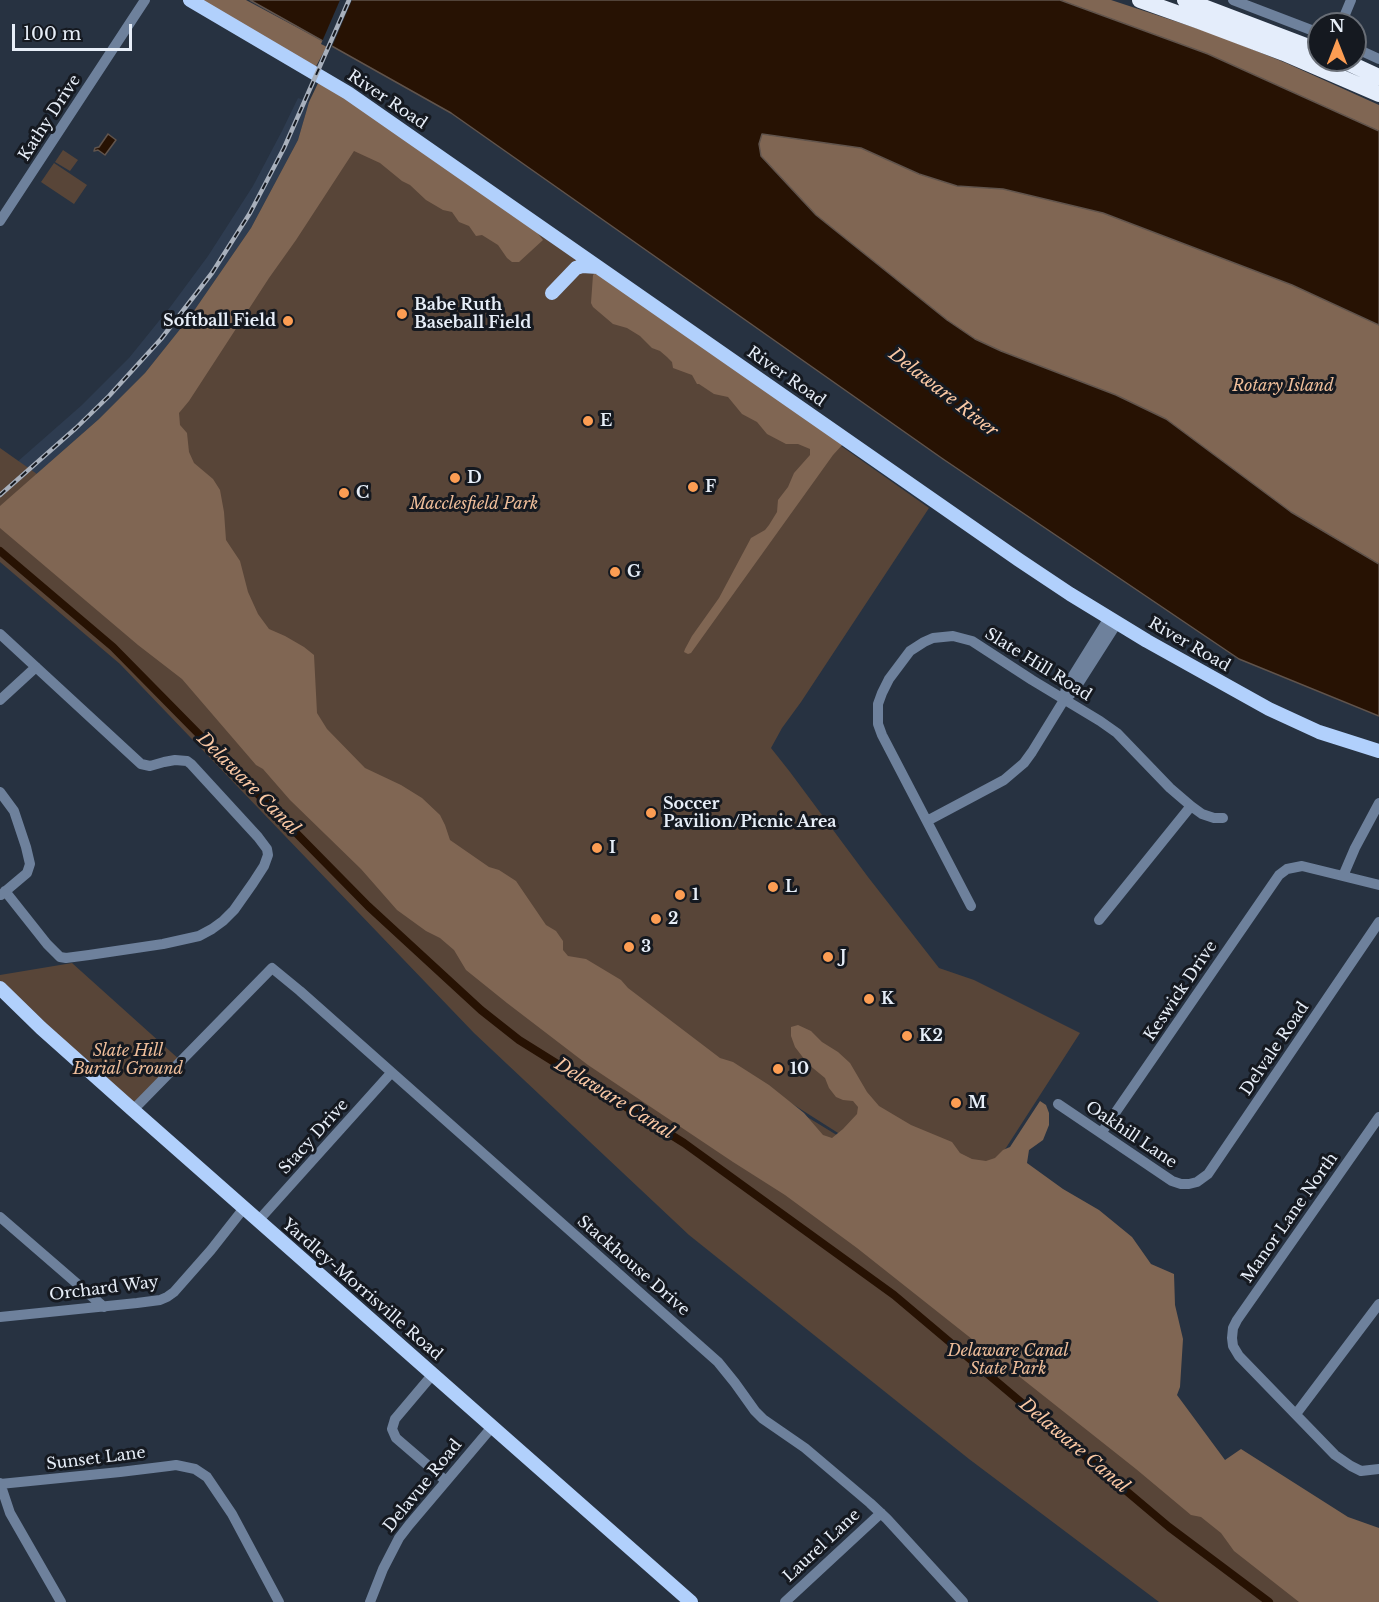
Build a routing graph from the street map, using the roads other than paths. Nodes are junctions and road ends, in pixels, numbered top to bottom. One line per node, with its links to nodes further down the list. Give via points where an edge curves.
1 (145, 0): 9 (street, Kathy Drive)
2 (190, 0): 10 (main road, River Road, via 348,93)
3 (1140, 0): 8 (highway, via 1284,53)
4 (1185, 0): 7 (highway)
5 (1233, 0): 6 (street)
6 (1307, 28)
7 (1307, 46)
8 (1379, 94)
9 (0, 221)
10 (579, 254): 11 (main road, River Road); 11 (main road, via 552,293 576,268)
11 (600, 268): 12 (main road, River Road, via 1019,560)
12 (1113, 620): 16 (street, via 1066,687); 17 (main road, River Road, via 1269,709 1337,739)
13 (0, 634): 14 (street)
14 (36, 667): 15 (street); 25 (street, via 141,764 187,761 258,837 268,855 234,910 212,930 163,944 89,955 60,957)
15 (0, 700)
16 (1064, 700): 20 (street, Slate Hill Road, via 1117,733); 22 (street, via 1032,752 1014,772); 22 (street, Slate Hill Road, via 963,638 933,638 910,651 882,693 877,716 882,735)
17 (1379, 751)
18 (0, 792): 25 (street, via 14,812 30,864 27,873)
19 (1379, 803): 23 (street)
20 (1191, 806): 21 (street, Slate Hill Road, via 1202,814); 27 (street)
21 (1223, 818)
22 (927, 821): 26 (street, Slate Hill Road)
23 (1343, 876): 24 (street); 34 (street, Keswick Drive, via 1302,867 1287,869 1279,875)
24 (1379, 885)
25 (3, 893)
26 (971, 906)
27 (1099, 920)
28 (1379, 922): 35 (street, Delvale Road, via 1208,1174)
29 (0, 988): 32 (main road, Yardley-Morrisville Road)
30 (392, 1073): 32 (street, Stackhouse Drive, via 272,968); 38 (street, Stacy Drive); 48 (street, Stackhouse Drive, via 718,1362 763,1419 805,1448)
31 (1058, 1104): 34 (street, Oakhill Lane)
32 (133, 1110): 36 (main road, Yardley-Morrisville Road)
33 (1379, 1116): 43 (street, Manor Lane North, via 1233,1328 1232,1338 1239,1356)
34 (1102, 1132): 35 (street, Oakhill Lane, via 1172,1180)
35 (1189, 1184)
36 (244, 1208): 38 (main road, Yardley-Morrisville Road); 40 (street, Orchard Way, via 167,1297)
37 (0, 1217): 40 (street)
38 (258, 1221): 42 (main road, Yardley-Morrisville Road)
39 (1379, 1304): 43 (street)
40 (104, 1306): 41 (street, Orchard Way)
41 (0, 1317)
42 (433, 1374): 44 (main road, Yardley-Morrisville Road); 46 (street, via 395,1419 392,1429 396,1438)
43 (1296, 1414): 45 (street, via 1343,1461 1361,1471)
44 (492, 1427): 46 (street, Delavue Road); 52 (main road, Yardley-Morrisville Road)
45 (1379, 1469)
46 (446, 1481): 49 (street, Delavue Road, via 391,1551)
47 (0, 1484): 50 (street, via 10,1513); 51 (street, Sunset Lane, via 176,1465 195,1469 207,1477 232,1515)
48 (881, 1513): 53 (street, Laurel Lane); 54 (street, Stackhouse Drive)
49 (375, 1600)
50 (61, 1602)
51 (279, 1602)
52 (691, 1602)
53 (784, 1602)
54 (963, 1602)

